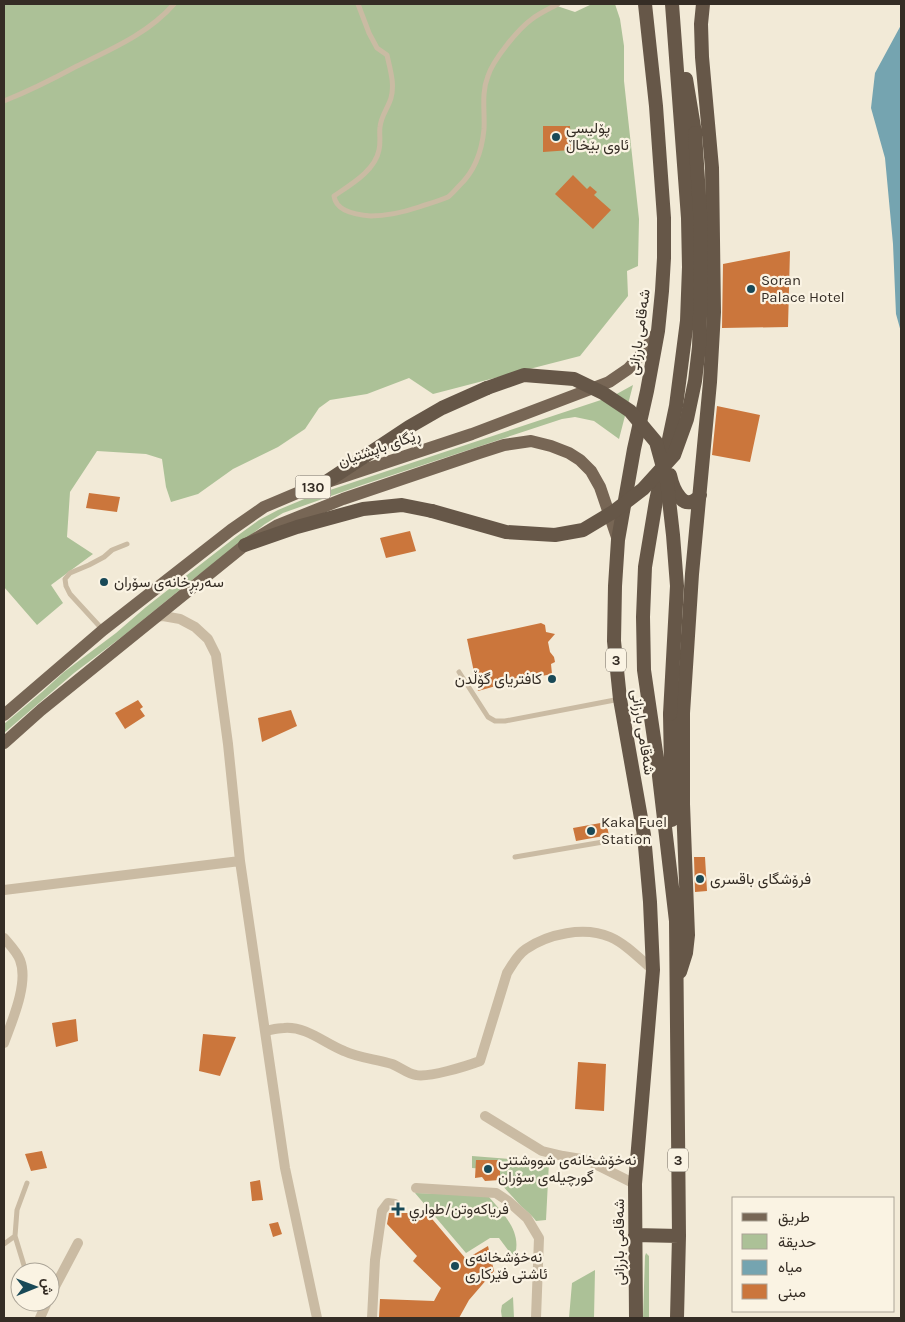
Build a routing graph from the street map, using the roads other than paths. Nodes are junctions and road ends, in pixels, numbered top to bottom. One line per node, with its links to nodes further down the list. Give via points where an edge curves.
1 (174, 4): 8 (lane, via 138,35)
2 (358, 4): 3 (lane, via 377,48 387,55 392,79 391,96 380,127 378,156 364,174 334,196 334,201 348,212 380,216 408,211 449,196 466,180 480,153 484,130 484,86 488,73 524,25)
3 (558, 4)
4 (645, 4): 9 (highway, شەقامی بارزانی / 3, via 664,218)
5 (672, 4): 7 (highway, شەقامی بارزانی / 3)
6 (703, 4): 12 (highway, via 702,57 712,168 714,312)
7 (675, 39): 10 (highway, شەقامی بارزانی / 3, via 689,267 687,321); 17 (highway, bridge, via 682,57 695,132 701,285 695,381 687,419 674,455 643,489 582,530 555,535 506,532 402,505 363,509 297,526)
8 (4, 101)
9 (658, 331): 11 (main road, ڕێگای باپشتیان / 130, via 628,369 609,382 472,434); 15 (highway, شەقامی بارزانی / 3)
10 (669, 438): 13 (highway, via 670,477); 28 (highway, شەقامی بارزانی / 3, via 645,567 642,617 644,670)
11 (326, 482): 19 (main road, ڕێگای باپشتیان / 130, via 264,507); 28 (highway, bridge, via 442,408 524,375 574,379 603,393 630,411 656,442 667,482 677,586 670,714)
12 (700, 495): 13 (highway, via 691,502); 14 (highway)
13 (680, 499): 14 (highway, via 692,514)
14 (696, 533): 31 (highway, via 682,728 688,944)
15 (618, 540): 17 (main road, 130, via 600,487 591,471 569,453 531,441 504,445 343,499 278,524); 21 (highway, شەقامی بارزانی / 3, via 614,641)
16 (127, 544): 19 (lane, via 70,573 65,579 70,594)
17 (244, 545): 18 (main road, 130)
18 (155, 617): 23 (main road, 130); 26 (street, via 180,619 196,627 208,639 216,655)
19 (103, 630): 22 (main road, ڕێگای باپشتیان / 130)
20 (459, 672): 21 (lane, via 488,718 495,721)
21 (620, 699): 24 (highway, شەقامی بارزانی / 3)
22 (4, 715)
23 (4, 743)
24 (644, 835): 25 (lane); 30 (highway, شەقامی بارزانی / 3)
25 (515, 857)
26 (240, 861): 27 (street); 32 (street)
27 (4, 890)
28 (676, 921): 31 (highway, شەقامی بارزانی / 3)
29 (4, 938): 33 (street, via 20,959 22,975 20,996)
30 (653, 970): 32 (street, via 610,937 594,933 556,934 525,950 507,973 480,1061 417,1076 394,1065 343,1051 303,1030); 36 (highway, شەقامی بارزانی / 3)
31 (677, 979): 41 (highway, شەقامی بارزانی / 3)
32 (265, 1031): 46 (street, via 285,1168)
33 (4, 1043)
34 (485, 1116): 36 (street, via 542,1151 587,1160)
35 (27, 1183): 40 (lane, via 17,1210)
36 (636, 1184): 39 (highway, شەقامی بارزانی / 3)
37 (416, 1188): 48 (street, via 496,1193 526,1218 539,1238)
38 (395, 1204): 47 (street, via 388,1203 382,1211 374,1260)
39 (635, 1235): 41 (highway); 49 (highway, شەقامی بارزانی / 3)
40 (15, 1236): 43 (lane); 44 (lane)
41 (679, 1236): 50 (highway, شەقامی بارزانی / 3)
42 (78, 1243): 45 (street)
43 (4, 1244)
44 (23, 1262)
45 (60, 1277)
46 (317, 1318)
47 (372, 1318)
48 (536, 1318)
49 (636, 1318)
50 (677, 1318)

